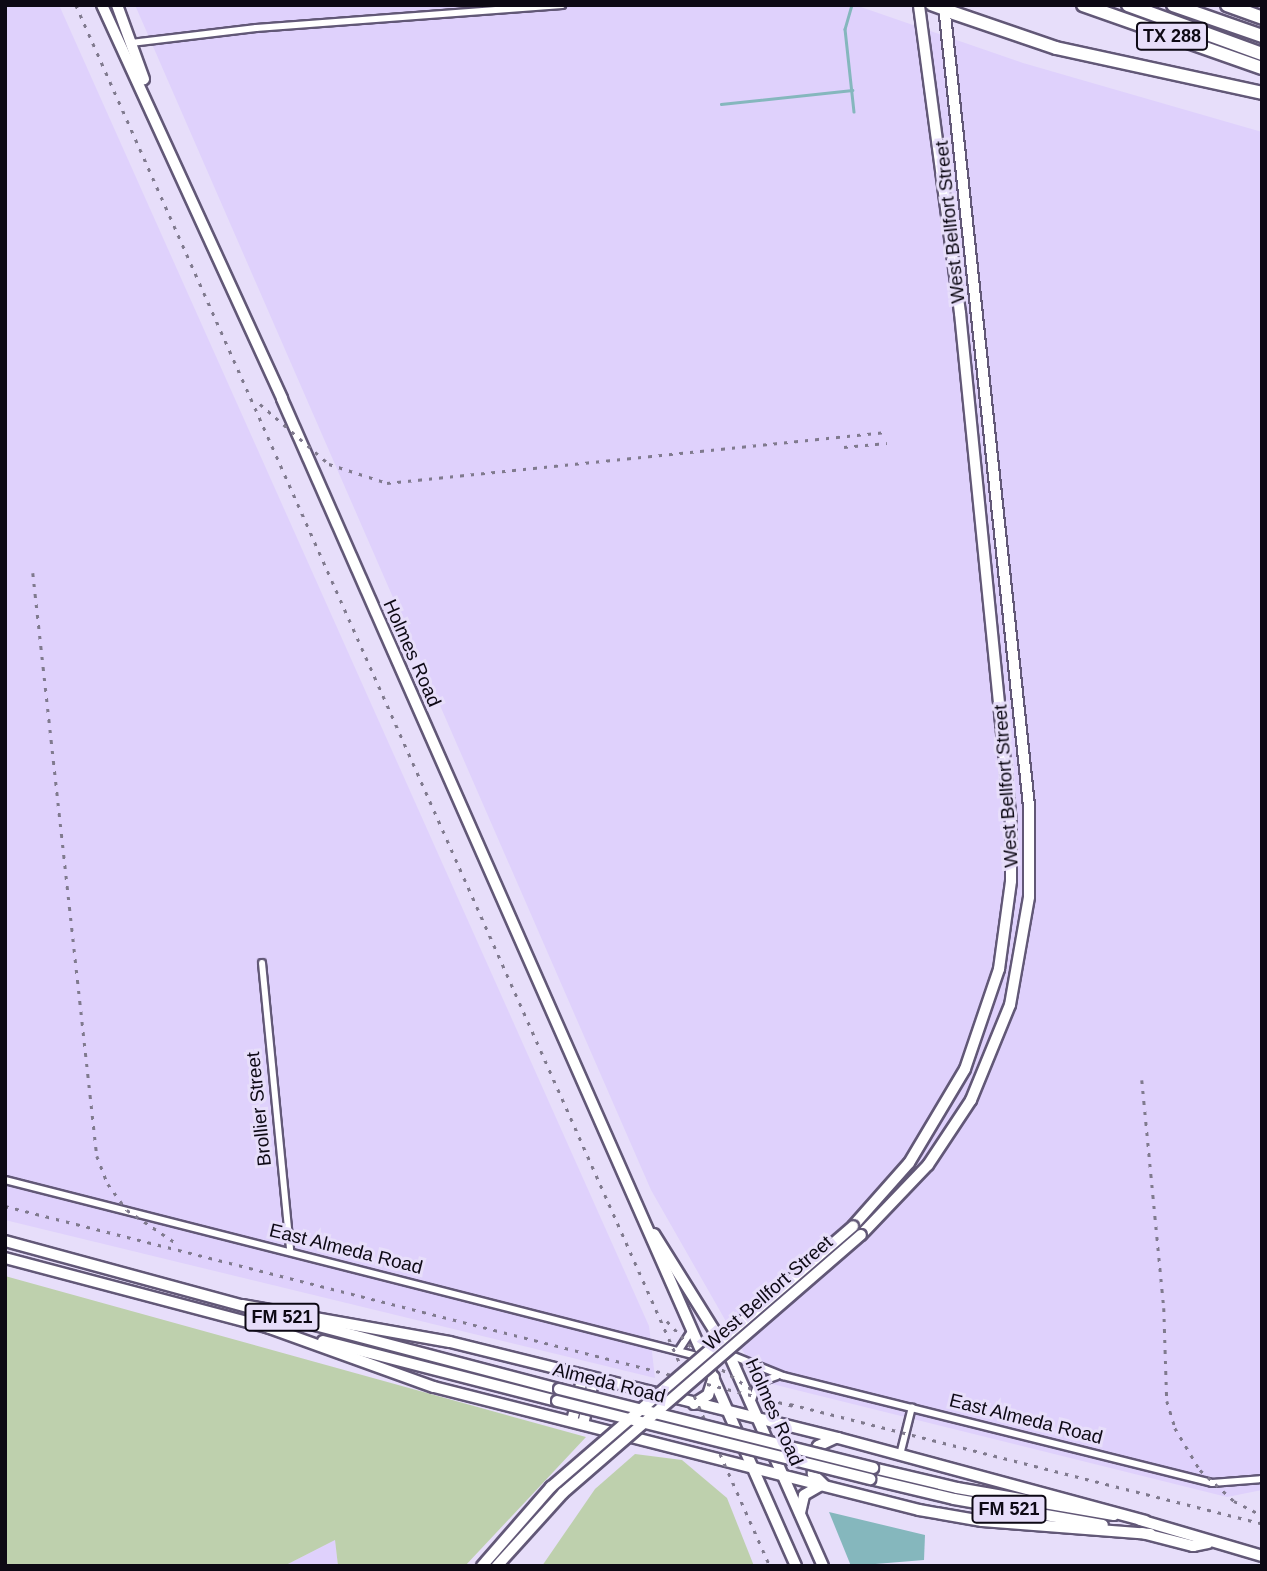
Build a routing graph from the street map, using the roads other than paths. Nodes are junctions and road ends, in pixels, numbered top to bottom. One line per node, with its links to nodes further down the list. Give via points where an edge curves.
1 (102, 5): 19 (main road, Holmes Road)
2 (117, 5): 15 (main road, Holmes Road)
3 (562, 5): 15 (street, via 262,27)
4 (919, 5): 21 (main road, West Bellfort Street)
5 (931, 5): 11 (main road)
6 (968, 5): 13 (highway)
7 (1083, 5): 17 (highway, TX 288)
8 (1128, 5): 16 (highway)
9 (1173, 5): 14 (highway)
10 (1227, 5): 12 (highway, TX 288)
11 (945, 8): 13 (highway); 20 (main road, West Bellfort Street)
12 (1262, 18)
13 (987, 26): 18 (highway, via 1056,48)
14 (1262, 36)
15 (131, 43): 19 (main road, Holmes Road)
16 (1262, 54)
17 (1262, 68)
18 (1262, 93)
19 (154, 113): 28 (main road, Holmes Road)
20 (962, 180): 21 (main road); 22 (main road, West Bellfort Street)
21 (943, 182): 23 (main road, West Bellfort Street)
22 (1002, 555): 23 (main road); 26 (main road, West Bellfort Street, via 1031,828 1028,909)
23 (984, 556): 25 (main road, West Bellfort Street, via 1012,842 1009,908)
24 (262, 963): 30 (street, Brollier Street)
25 (999, 969): 26 (main road); 59 (main road, West Bellfort Street, bridge, via 973,1051 948,1102 909,1163 853,1226 551,1488)
26 (1017, 974): 60 (main road, West Bellfort Street, bridge, via 992,1055 962,1115 928,1165 861,1235 563,1493)
27 (5, 1180): 30 (street, East Almeda Road)
28 (638, 1206): 34 (main road, Holmes Road); 36 (main road, Holmes Road)
29 (5, 1241): 32 (main road, Almeda Road / FM 521)
30 (290, 1251): 35 (street, East Almeda Road)
31 (5, 1258): 33 (main road, Almeda Road / FM 521)
32 (242, 1305): 39 (main road, via 420,1335); 50 (main road, Almeda Road / FM 521, bridge)
33 (267, 1327): 46 (main road, via 425,1384); 50 (main road, Almeda Road / FM 521, bridge, via 557,1401)
34 (692, 1331): 35 (street); 37 (main road, Holmes Road)
35 (679, 1350): 37 (street, East Almeda Road)
36 (729, 1354): 38 (street, East Almeda Road); 41 (main road, Holmes Road)
37 (707, 1359): 40 (main road, Holmes Road)
38 (783, 1376): 41 (street, via 761,1380); 43 (street, East Almeda Road)
39 (588, 1377): 42 (main road); 46 (main road)
40 (714, 1377): 42 (main road, via 711,1391); 44 (main road, Holmes Road)
41 (752, 1400): 45 (main road, Holmes Road)
42 (694, 1404): 44 (main road)
43 (912, 1407): 48 (street); 52 (street, East Almeda Road, via 1212,1483)
44 (729, 1412): 45 (main road); 49 (main road, Holmes Road)
45 (758, 1419): 47 (main road); 51 (main road, Holmes Road)
46 (577, 1423): 49 (main road)
47 (838, 1438): 48 (main road); 53 (main road, via 818,1446 812,1458 813,1474)
48 (900, 1455): 55 (main road)
49 (753, 1467): 51 (main road); 61 (main road, Holmes Road)
50 (872, 1473): 55 (main road, Almeda Road / FM 521); 56 (main road, Almeda Road / FM 521, via 954,1499)
51 (783, 1475): 53 (main road); 54 (main road, Holmes Road)
52 (1262, 1479)
53 (824, 1485): 54 (main road, via 804,1495); 56 (main road, via 955,1517)
54 (800, 1513): 62 (main road, Holmes Road)
55 (1145, 1521): 57 (main road, Almeda Road / FM 521, via 1195,1533)
56 (1150, 1534): 57 (main road, Almeda Road / FM 521, via 1193,1546)
57 (1208, 1543): 58 (main road, Almeda Road / FM 521)
58 (1262, 1556)
59 (482, 1566)
60 (497, 1566)
61 (796, 1566)
62 (823, 1566)

